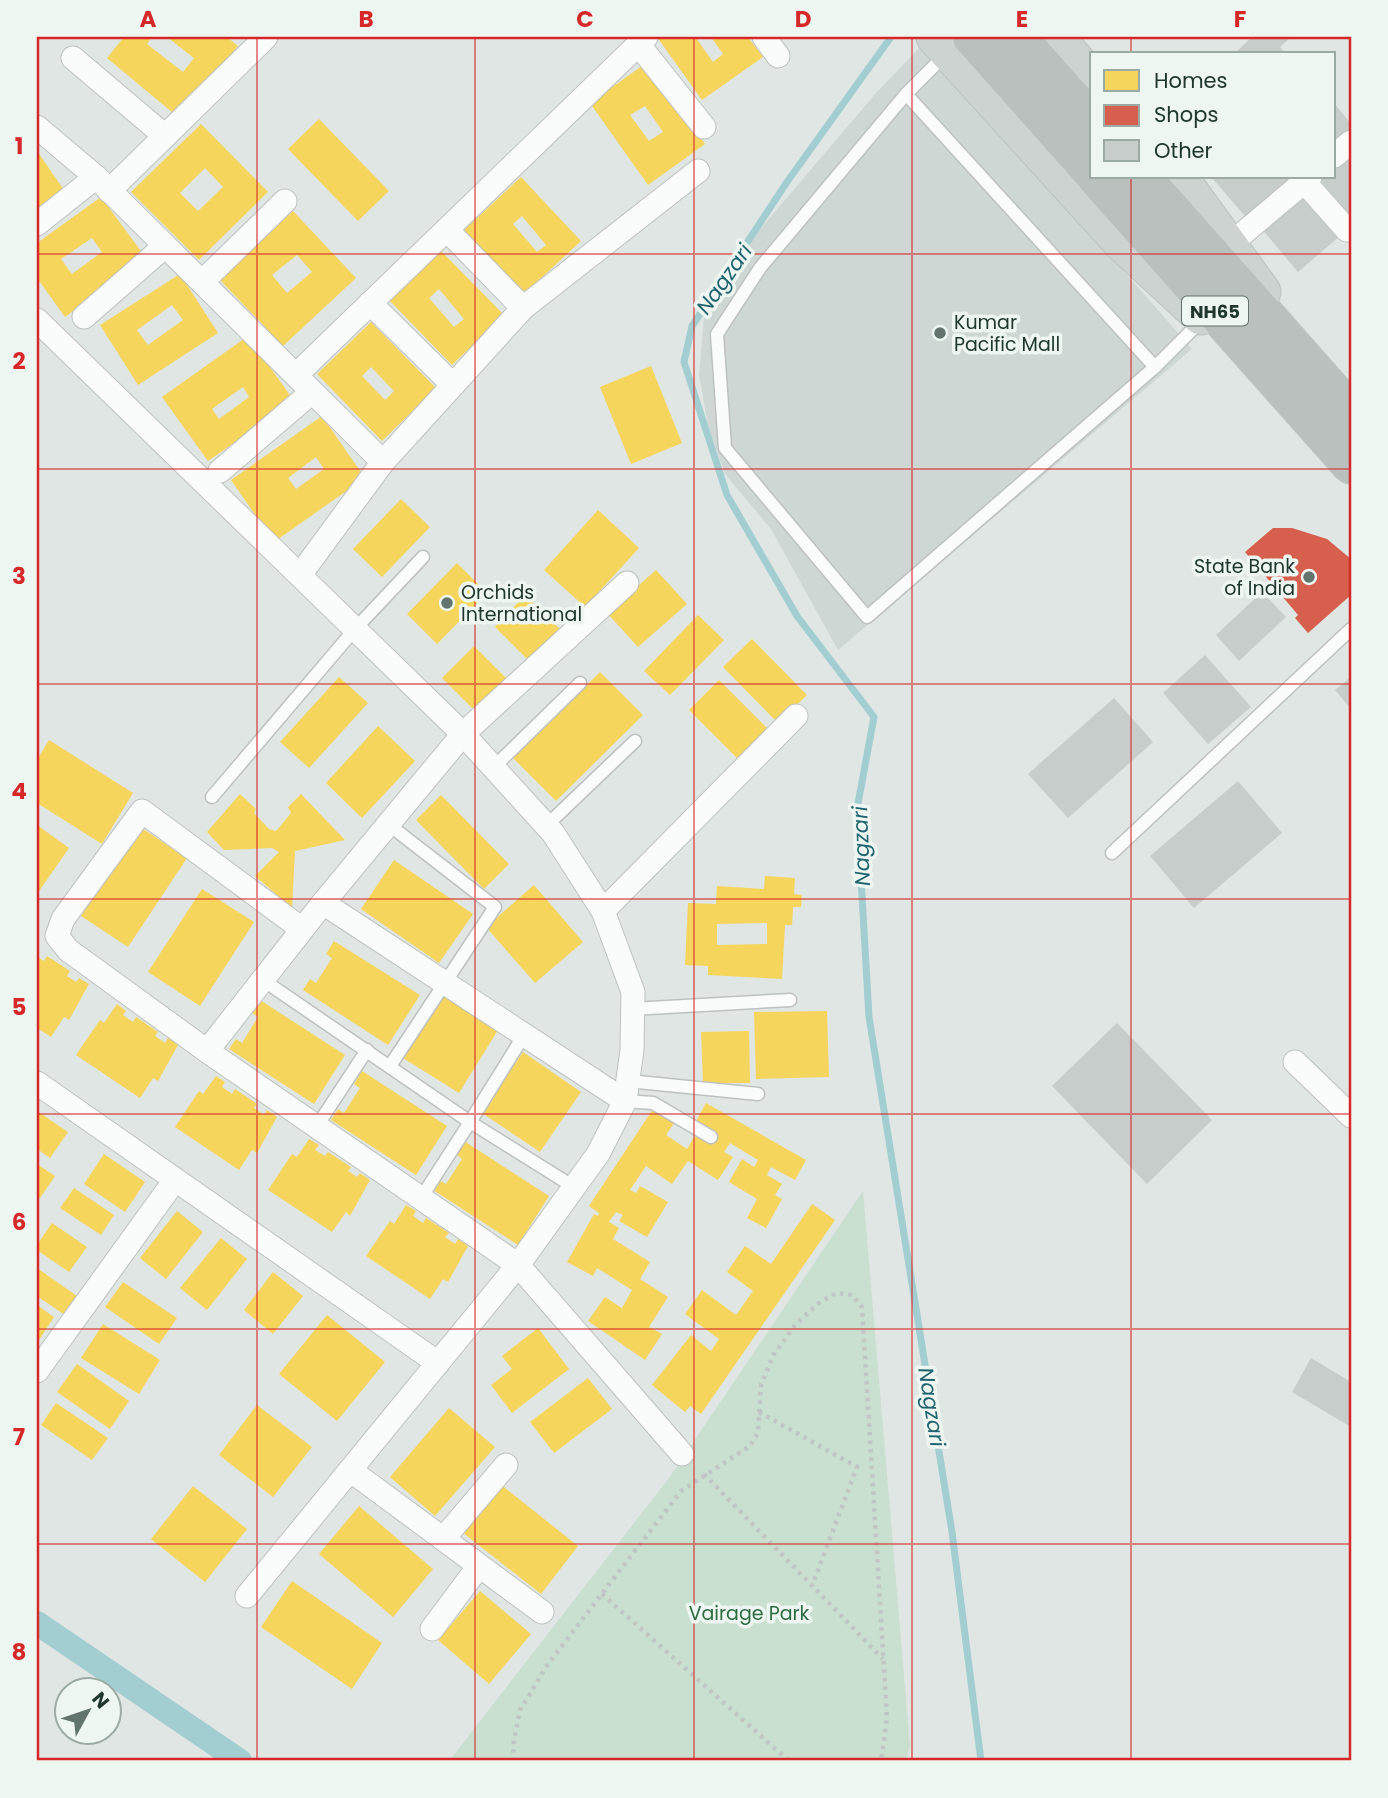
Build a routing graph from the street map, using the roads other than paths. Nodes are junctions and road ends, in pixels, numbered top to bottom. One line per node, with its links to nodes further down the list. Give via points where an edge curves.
1 (764, 37): 7 (street)
2 (1017, 37): 11 (highway)
3 (1055, 37): 9 (main road)
4 (252, 41): 14 (street)
5 (642, 41): 13 (street); 25 (street)
6 (952, 42): 10 (lane); 17 (highway); 33 (main road, via 1123,244)
7 (778, 56)
8 (73, 58): 14 (street)
9 (1090, 77)
10 (906, 94): 35 (lane); 35 (lane, via 760,268 717,334 725,447 867,617)
11 (1090, 119)
12 (37, 127): 21 (street)
13 (704, 127)
14 (165, 136): 21 (street)
15 (1351, 142): 16 (street)
16 (1336, 154)
17 (1090, 170)
18 (698, 171): 31 (street)
19 (1102, 178): 22 (highway, NH65)
20 (1305, 178): 26 (street); 27 (street)
21 (102, 184): 24 (street); 28 (street)
22 (1148, 186): 27 (main road); 39 (highway, NH65)
23 (285, 201): 29 (street)
24 (37, 224)
25 (447, 230): 30 (street); 31 (street)
26 (1347, 230)
27 (1229, 245): 39 (main road)
28 (165, 246): 29 (street); 32 (street)
29 (202, 282): 36 (street)
30 (370, 303): 36 (street); 37 (street)
31 (523, 308): 37 (street)
32 (84, 317)
33 (1204, 319): 35 (lane); 39 (main road)
34 (37, 320): 44 (street)
35 (1155, 367)
36 (296, 374): 38 (street)
37 (453, 385): 40 (street)
38 (312, 392): 40 (street); 42 (street)
39 (1330, 406): 41 (highway, NH65)
40 (383, 462): 44 (street)
41 (1351, 464)
42 (220, 471)
43 (423, 556): 46 (lane)
44 (300, 575): 46 (street)
45 (627, 583): 50 (street)
46 (355, 629): 50 (street); 53 (lane)
47 (1351, 629): 56 (lane)
48 (580, 683): 52 (lane)
49 (796, 716): 58 (street)
50 (463, 734): 52 (street); 54 (street)
51 (635, 741): 55 (lane)
52 (494, 767): 55 (street)
53 (212, 797)
54 (388, 824): 57 (street); 61 (lane, via 495,907)
55 (546, 826): 58 (street)
56 (1112, 853)
57 (323, 902): 59 (street); 61 (street)
58 (603, 911): 63 (street, via 633,992)
59 (302, 929): 60 (street); 66 (street, via 142,811 63,919 57,936 68,950)
60 (263, 980): 65 (lane); 66 (street)
61 (446, 984): 64 (street); 68 (lane)
62 (790, 999): 63 (lane)
63 (632, 1009): 70 (street)
64 (524, 1035): 70 (street); 73 (lane)
65 (367, 1050): 68 (lane); 74 (lane)
66 (207, 1051): 74 (street)
67 (1295, 1062): 72 (street)
68 (390, 1066): 73 (lane)
69 (37, 1083): 76 (street)
70 (626, 1091): 71 (lane); 75 (lane); 77 (street, via 598,1154)
71 (758, 1094)
72 (1351, 1116)
73 (470, 1122): 77 (lane); 78 (lane)
74 (317, 1126): 78 (street)
75 (711, 1137)
76 (176, 1180): 80 (street); 81 (street)
77 (575, 1187): 79 (street)
78 (421, 1198): 79 (street)
79 (518, 1265): 80 (street); 82 (street)
80 (439, 1363): 84 (street)
81 (37, 1371)
82 (682, 1454)
83 (506, 1465): 85 (street)
84 (350, 1470): 85 (street); 87 (street)
85 (443, 1539): 86 (street)
86 (479, 1566): 88 (street); 89 (street)
87 (247, 1596)
88 (542, 1612)
89 (432, 1629)

